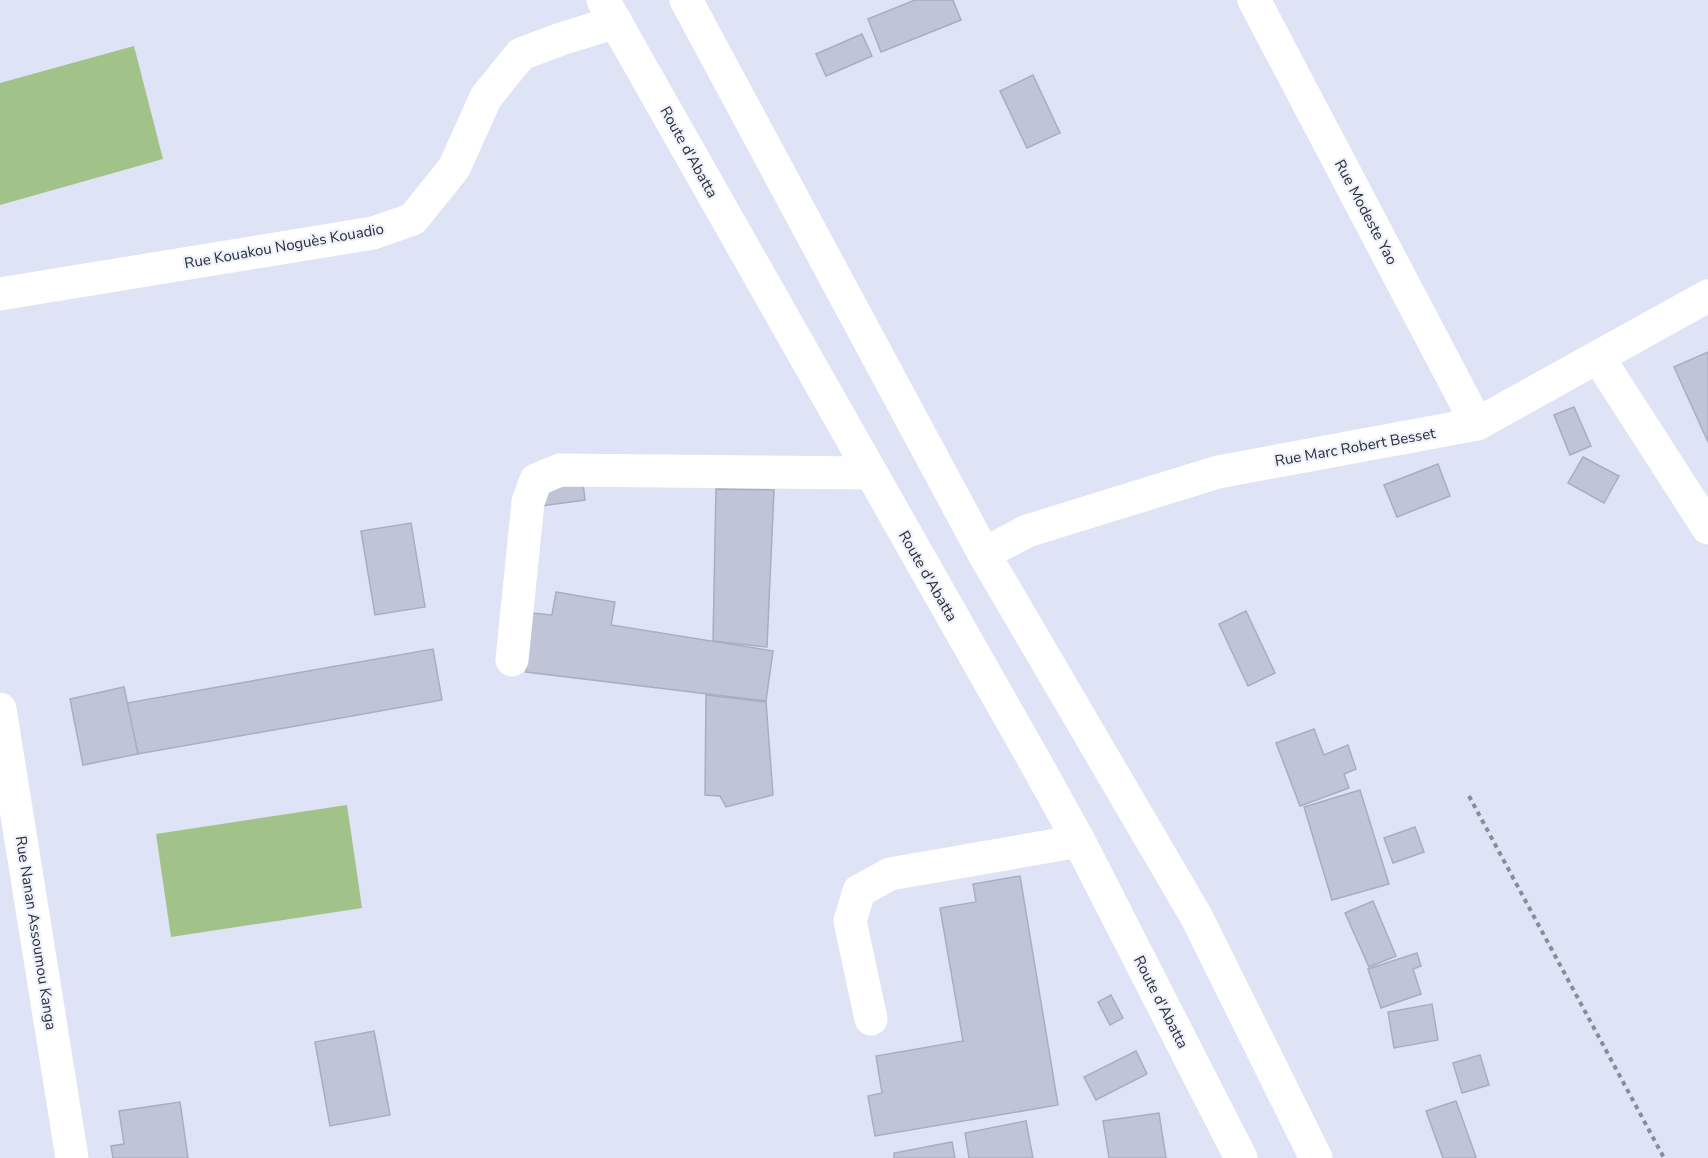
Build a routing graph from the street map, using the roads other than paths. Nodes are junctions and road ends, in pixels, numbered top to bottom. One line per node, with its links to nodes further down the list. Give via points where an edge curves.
1 (686, 0): 10 (street)
2 (1254, 0): 7 (street, Rue Modeste Yao)
3 (609, 11): 4 (street, Rue Kouakou Noguès Kouadio, via 561,39 520,54 486,97 454,168 413,219 373,233); 8 (street, Route d'Abatta)
4 (0, 294)
5 (1708, 296): 6 (street, Rue Marc Robert Besset)
6 (1598, 357): 7 (street, Rue Marc Robert Besset); 9 (street)
7 (1477, 424): 10 (street, Rue Marc Robert Besset, via 1218,471 1027,531)
8 (870, 473): 11 (street, via 560,470 536,480 528,502); 13 (street, Route d'Abatta)
9 (1707, 523)
10 (984, 554): 17 (street, via 1196,916)
11 (512, 660)
12 (0, 709): 15 (street, Rue Nanan Assoumou Kanga)
13 (1079, 842): 14 (street, via 890,874 859,891 850,921); 16 (street, Route d'Abatta)
14 (871, 1019)
15 (72, 1158)
16 (1241, 1158)
17 (1316, 1158)

